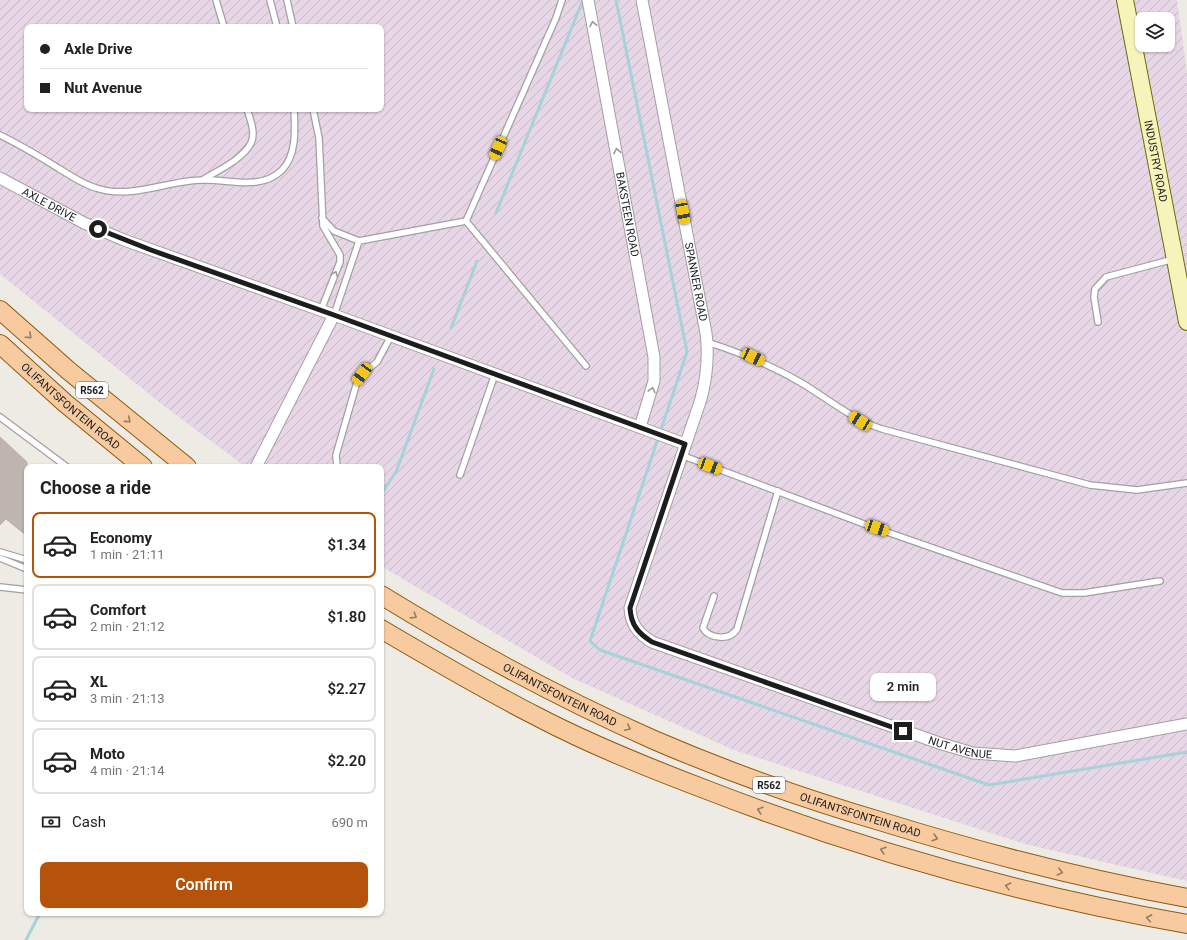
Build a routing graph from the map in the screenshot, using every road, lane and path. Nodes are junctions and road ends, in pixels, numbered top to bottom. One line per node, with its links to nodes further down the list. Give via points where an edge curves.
1 (216, 0): 8 (lane)
2 (270, 0): 9 (lane)
3 (287, 0): 10 (lane)
4 (562, 0): 18 (lane)
5 (588, 0): 32 (street, BAKSTEEN ROAD, one-way to 5, via 654,381 654,357)
6 (642, 0): 27 (street, SPANNER ROAD)
7 (1124, 0): 20 (street, INDUSTRY ROAD)
8 (223, 24)
9 (275, 24)
10 (292, 24)
11 (248, 112): 16 (lane, via 252,127 252,142 243,154)
12 (294, 112): 16 (lane, via 294,143 284,169 274,177 243,184)
13 (314, 112): 17 (lane, via 319,138)
14 (0, 135): 16 (lane, via 76,178 110,192 126,192)
15 (0, 178): 22 (street, AXLE DRIVE, via 84,223 124,240)
16 (204, 180)
17 (322, 218): 19 (lane, via 334,231); 22 (lane, one-way to 17, via 340,262 340,255 323,226)
18 (466, 221): 19 (lane); 29 (lane)
19 (359, 241): 23 (lane)
20 (1175, 259): 24 (lane, via 1106,277 1096,289 1094,297); 25 (street, INDUSTRY ROAD)
21 (0, 310): 37 (main road, R562, one-way to 37, via 74,376)
22 (321, 310): 23 (street, AXLE DRIVE)
23 (334, 315): 26 (street, AXLE DRIVE); 38 (street)
24 (1098, 322)
25 (1187, 322)
26 (391, 336): 30 (street, AXLE DRIVE); 39 (lane, via 377,362 362,374 357,382 336,455)
27 (707, 342): 33 (street, SPANNER ROAD, via 707,375); 41 (lane, via 772,366 860,421 882,429 1090,485 1137,490)
28 (0, 344): 36 (main road, OLIFANTSFONTEIN ROAD / R562, via 65,403)
29 (586, 366)
30 (496, 374): 32 (street, AXLE DRIVE); 40 (lane)
31 (0, 417): 35 (lane)
32 (640, 427): 33 (street, AXLE DRIVE)
33 (685, 444): 34 (street, NUT AVENUE)
34 (681, 455): 42 (lane); 53 (street, NUT AVENUE, via 630,608 630,619 635,628 652,642 973,753 1015,756)
35 (63, 464)
36 (139, 464)
37 (183, 464)
38 (258, 464)
39 (337, 464)
40 (460, 476)
41 (1187, 483)
42 (778, 491): 47 (lane, via 1062,593 1084,593); 50 (lane, via 737,629 728,637 713,636 703,628)
43 (0, 552): 45 (lane)
44 (0, 558): 46 (lane)
45 (24, 559)
46 (24, 568)
47 (1160, 581)
48 (0, 587): 49 (lane)
49 (24, 589)
50 (714, 596)
51 (384, 597): 54 (main road, OLIFANTSFONTEIN ROAD / R562, one-way to 54, via 436,630 553,692 652,739 744,776 843,810 1037,867)
52 (384, 631): 55 (main road, R562, one-way to 52, via 1104,909 983,879 749,806 638,763 536,717)
53 (1187, 724)
54 (1187, 898)
55 (1187, 924)

